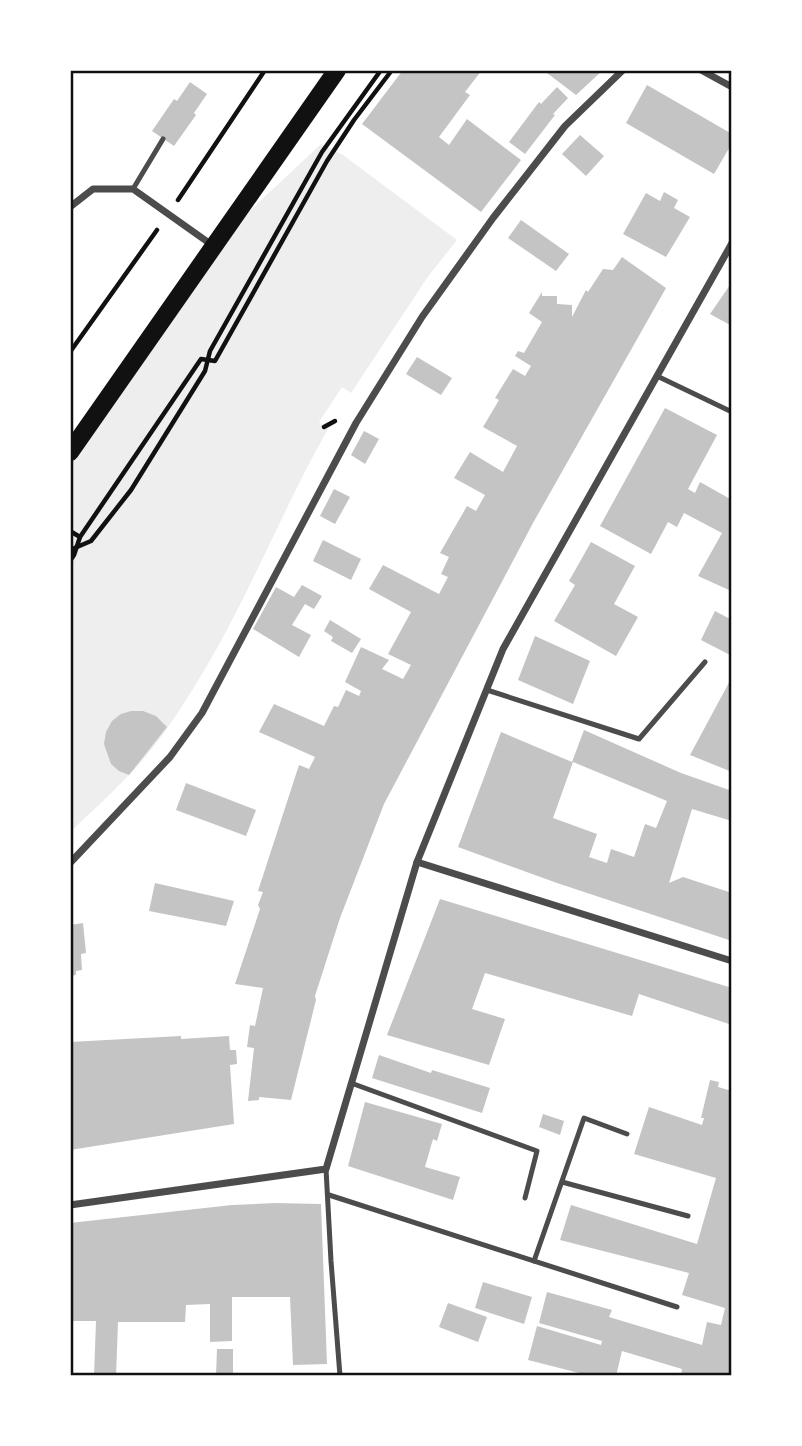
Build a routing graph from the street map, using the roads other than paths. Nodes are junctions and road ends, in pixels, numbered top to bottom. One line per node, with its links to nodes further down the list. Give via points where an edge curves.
1 (337, 70): 9 (main road)
2 (622, 70): 16 (street, via 565,126 422,317 356,423 202,713 170,757)
3 (701, 70): 4 (street)
4 (732, 87)
5 (163, 139): 6 (lane)
6 (133, 189): 7 (street, via 93,189); 9 (street)
7 (70, 207)
8 (732, 243): 10 (street)
9 (213, 245): 12 (main road)
10 (657, 376): 11 (lane); 14 (street, via 503,649)
11 (732, 412)
12 (70, 452)
13 (705, 663): 14 (lane, via 639,739)
14 (487, 690): 15 (street)
15 (417, 862): 17 (street); 18 (street)
16 (70, 863)
17 (732, 961)
18 (351, 1083): 20 (street); 23 (lane, via 537,1151)
19 (627, 1134): 21 (lane, via 584,1118)
20 (326, 1169): 22 (lane); 24 (street)
21 (562, 1182): 25 (lane); 26 (lane)
22 (329, 1195): 26 (lane); 28 (lane)
23 (525, 1198)
24 (70, 1205)
25 (688, 1216)
26 (534, 1261): 27 (lane)
27 (677, 1307)
28 (340, 1376)

